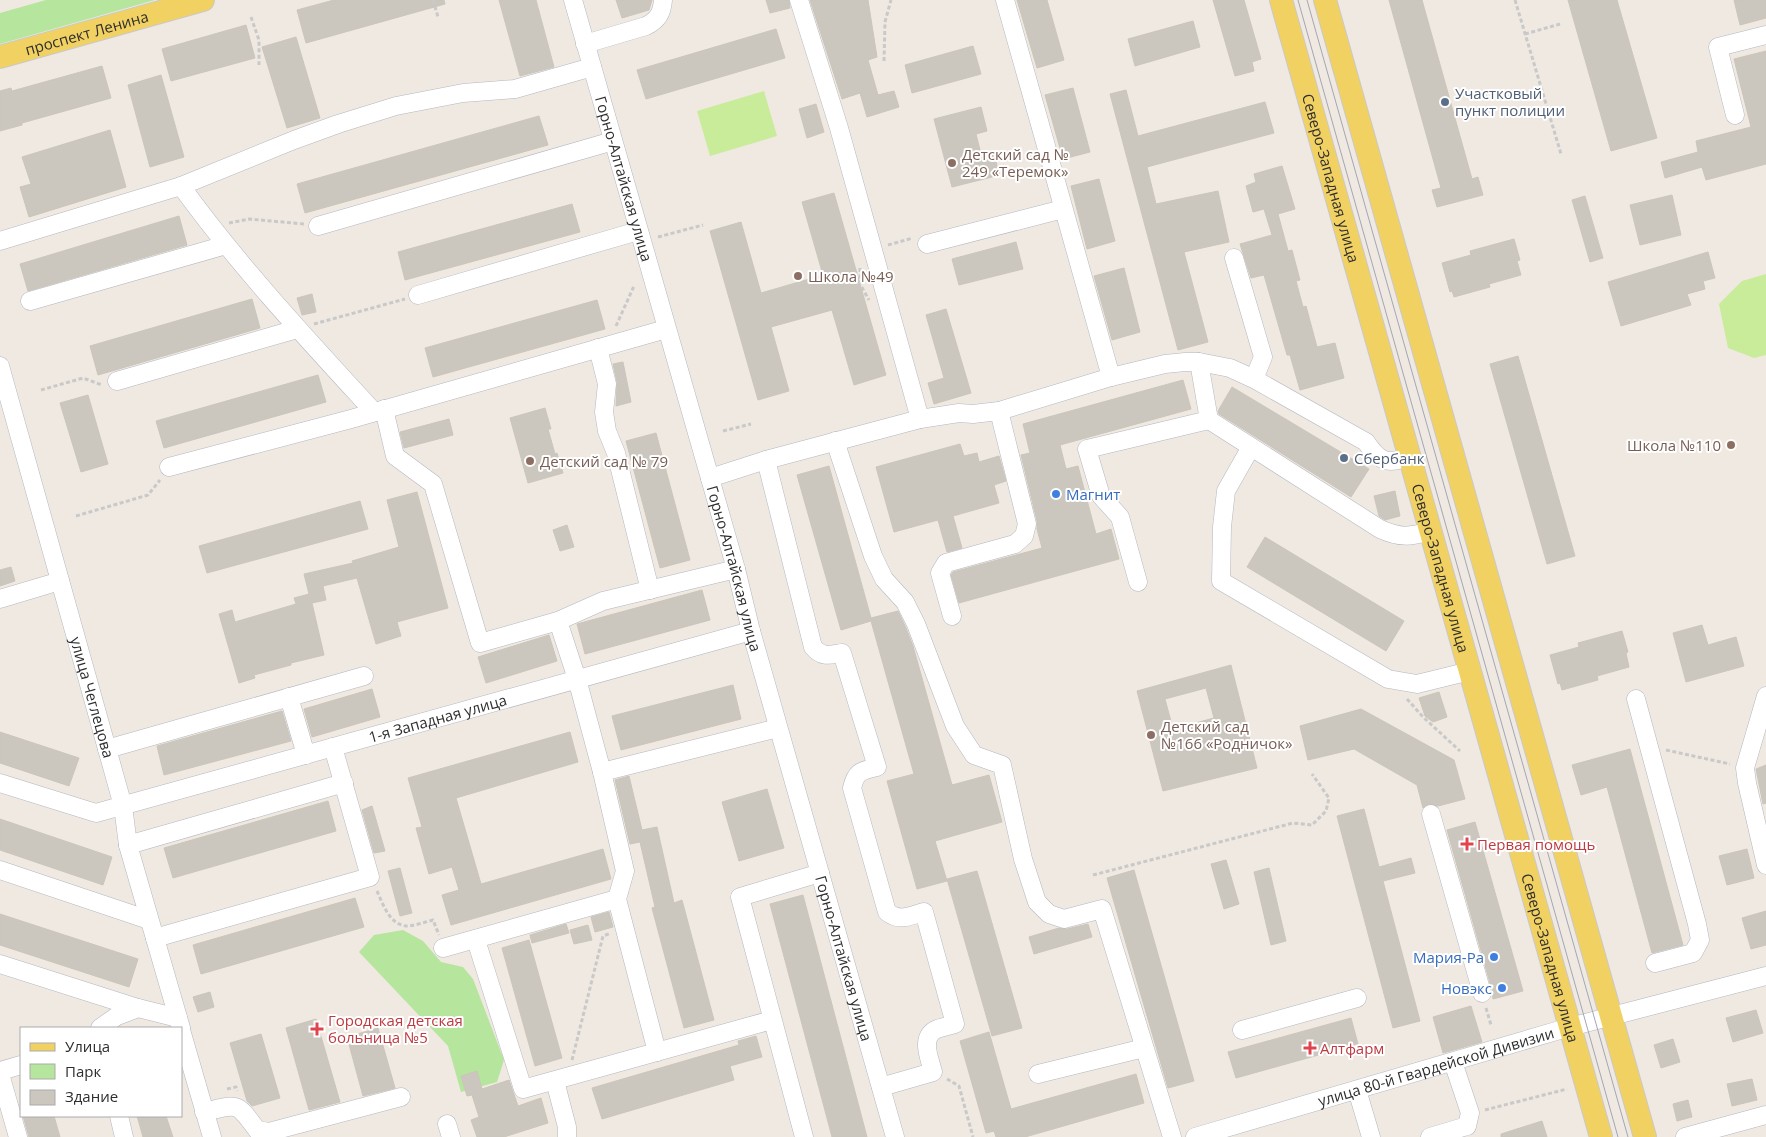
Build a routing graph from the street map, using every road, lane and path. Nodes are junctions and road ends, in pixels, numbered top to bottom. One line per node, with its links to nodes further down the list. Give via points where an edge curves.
1 (203, 0): 17 (main road, проспект Ленина)
2 (433, 0): 12 (path)
3 (573, 0): 16 (street, Горно-Алтайская улица)
4 (663, 0): 16 (street, via 662,10 655,21)
5 (799, 0): 34 (street)
6 (891, 0): 18 (path, via 884,22)
7 (1005, 0): 25 (street)
8 (1281, 0): 56 (main road, Северо-Западная улица)
9 (1325, 0): 109 (main road)
10 (1515, 0): 14 (path)
11 (251, 16): 19 (path, via 259,40)
12 (438, 17)
13 (1560, 24): 14 (path)
14 (1525, 34): 23 (path)
15 (1766, 35): 21 (street, via 1718,47)
16 (585, 44): 20 (street, Горно-Алтайская улица)
17 (0, 57)
18 (884, 61)
19 (259, 65)
20 (592, 67): 22 (street, Горно-Алтайская улица); 24 (street, via 515,89 463,93 396,106 294,140)
21 (1735, 115)
22 (613, 141): 27 (street); 29 (street, Горно-Алтайская улица)
23 (1561, 154)
24 (181, 186): 28 (street); 31 (street)
25 (1063, 209): 32 (street); 44 (street)
26 (702, 225): 30 (path)
27 (318, 226): 28 (path, via 249,219)
28 (211, 228): 33 (street)
29 (638, 231): 37 (street); 40 (street, Горно-Алтайская улица)
30 (675, 232)
31 (0, 241)
32 (927, 244): 34 (path, via 911,237)
33 (226, 245): 38 (street); 39 (street)
34 (873, 250): 50 (street)
35 (1234, 258): 45 (street, via 1263,357)
36 (634, 286): 41 (path)
37 (418, 296): 39 (path)
38 (30, 301)
39 (297, 329): 46 (street); 48 (street)
40 (666, 330): 41 (street); 59 (street, Горно-Алтайская улица)
41 (603, 346): 48 (street); 65 (street, via 607,384 606,431 616,453)
42 (1199, 362): 44 (street, via 1165,364); 45 (street, via 1230,368); 51 (street)
43 (0, 366): 63 (street, улица Чеглецова)
44 (1111, 377): 49 (street)
45 (1254, 379): 56 (street, via 1366,442 1384,460 1392,462)
46 (116, 381): 47 (path, via 101,386 83,378)
47 (40, 390)
48 (379, 411): 58 (street); 68 (street, via 396,456 433,484 480,643)
49 (999, 411): 50 (street); 67 (street, via 1027,524 1024,536 1016,544 946,563 940,574)
50 (920, 419): 54 (street)
51 (1209, 420): 55 (street); 64 (street, via 1088,449 1101,496 1120,517)
52 (751, 424): 53 (path)
53 (723, 431)
54 (835, 441): 57 (street); 116 (street, via 873,556 884,579 905,602 955,726 974,755 1002,765 1022,859 1037,902 1049,914 1064,919 1102,909)
55 (1251, 447): 61 (street, via 1380,529 1396,536); 73 (street, via 1226,492 1222,581)
56 (1410, 457): 61 (main road, Северо-Западная улица)
57 (766, 460): 59 (street); 121 (street, via 814,647 826,656 842,653 877,767 860,772 852,788 887,912 903,918 924,912 955,1024 934,1031 928,1040 926,1048)
58 (169, 467): 60 (path, via 148,496)
59 (710, 478): 62 (street, Горно-Алтайская улица)
60 (76, 516)
61 (1431, 531): 70 (main road, Северо-Западная улица)
62 (736, 569): 65 (street); 69 (street, Горно-Алтайская улица)
63 (60, 581): 66 (street); 80 (street, улица Чеглецова)
64 (1138, 582)
65 (650, 590): 68 (street, via 603,601)
66 (0, 599)
67 (952, 616)
68 (558, 622): 72 (street)
69 (751, 631): 72 (street, 1-я Западная улица); 77 (street, Горно-Алтайская улица)
70 (1470, 671): 73 (street, via 1417,684); 113 (main road, Северо-Западная улица)
71 (364, 676): 75 (street)
72 (577, 679): 79 (street, 1-я Западная улица); 84 (street)
73 (1388, 679): 81 (path)
74 (1766, 696): 83 (street)
75 (289, 697): 80 (street); 82 (street)
76 (1636, 698): 78 (street)
77 (778, 728): 84 (street); 94 (street, Горно-Алтайская улица)
78 (1650, 746): 83 (path); 103 (street, via 1700,940 1693,953)
79 (333, 747): 82 (street, 1-я Западная улица); 87 (street)
80 (107, 749): 89 (street, улица Чеглецова)
81 (1460, 751)
82 (306, 755): 89 (street, 1-я Западная улица)
83 (1746, 768): 88 (street)
84 (602, 772): 97 (street, via 625,871)
85 (1312, 774): 95 (path, via 1330,798 1326,811 1312,825 1293,822)
86 (0, 783): 89 (street, 1-я Западная улица, via 96,813)
87 (344, 783): 91 (street); 96 (street)
88 (1758, 794): 92 (street)
89 (123, 806): 91 (street, улица Чеглецова)
90 (1431, 814): 106 (street)
91 (128, 845): 98 (street, улица Чеглецова)
92 (1766, 865)
93 (0, 870): 98 (street)
94 (820, 873): 110 (street, via 740,897); 124 (street, Горно-Алтайская улица)
95 (1093, 875)
96 (370, 877): 100 (street); 102 (path, via 394,922 406,926 433,920)
97 (617, 899): 101 (street); 117 (street)
98 (149, 920): 100 (street, улица Чеглецова)
99 (617, 931): 123 (path, via 603,936)
100 (154, 938): 111 (street, улица Чеглецова)
101 (476, 940): 102 (street); 123 (street, via 523,1089)
102 (443, 948)
103 (1655, 963)
104 (0, 964): 108 (street)
105 (1766, 976): 109 (street, улица 80-й Гвардейской Дивизии)
106 (1482, 993)
107 (1357, 998): 114 (street)
108 (138, 1008): 111 (street); 112 (street, via 117,1016)
109 (1612, 1017): 113 (street, улица 80-й Гвардейской Дивизии); 144 (main road)
110 (772, 1020): 117 (street); 132 (street)
111 (180, 1026)
112 (101, 1027)
113 (1570, 1027): 118 (street, улица 80-й Гвардейской Дивизии); 143 (main road, Северо-Западная улица)
114 (1242, 1030)
115 (182, 1033): 128 (street, улица Чеглецова)
116 (1144, 1048): 122 (street); 139 (street)
117 (657, 1052): 123 (street)
118 (1453, 1062): 126 (street, улица 80-й Гвардейской Дивизии); 129 (street)
119 (20, 1064): 120 (street)
120 (0, 1072): 133 (street)
121 (933, 1072): 124 (street); 138 (path, via 959,1086)
122 (1038, 1074)
123 (561, 1079): 136 (street)
124 (881, 1087): 137 (street, Горно-Алтайская улица)
125 (1567, 1088): 129 (path)
126 (1357, 1090): 140 (street, улица 80-й Гвардейской Дивизии); 141 (street)
127 (401, 1097): 128 (street, via 269,1132 257,1130 242,1109 232,1105)
128 (204, 1112): 135 (street, улица Чеглецова)
129 (1470, 1113): 142 (street, via 1467,1126)
130 (1766, 1115): 145 (street)
131 (119, 1117): 134 (street)
132 (800, 1136)
133 (18, 1137)
134 (124, 1137)
135 (212, 1137)
136 (567, 1137)
137 (895, 1137)
138 (973, 1137)
139 (1172, 1137)
140 (1195, 1137)
141 (1371, 1137)
142 (1430, 1137)
143 (1601, 1137)
144 (1645, 1137)
145 (1685, 1137)

